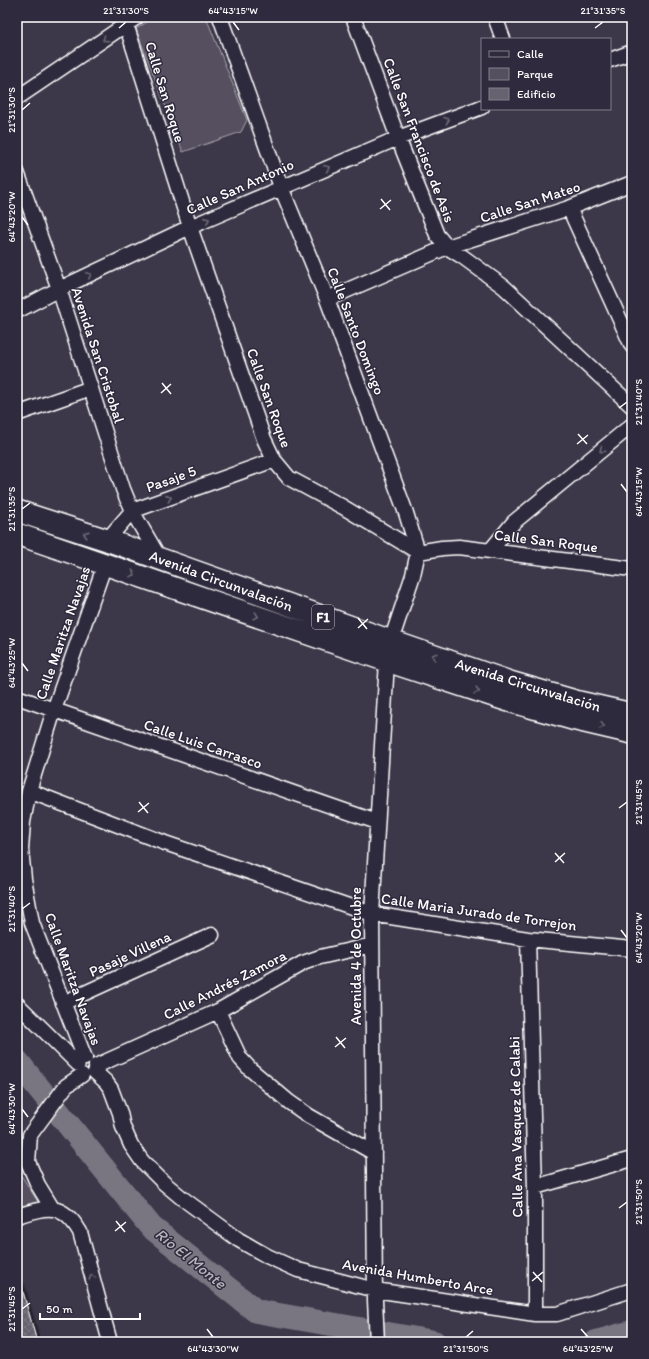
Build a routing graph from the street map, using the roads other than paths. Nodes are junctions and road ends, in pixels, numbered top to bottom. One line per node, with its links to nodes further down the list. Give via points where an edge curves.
1 (220, 17): 13 (street, Calle Santo Domingo)
2 (353, 17): 10 (street, Calle San Francisco de Asis)
3 (495, 17): 5 (street)
4 (132, 20): 8 (street, one-way to 8); 15 (street, Calle San Roque)
5 (503, 38)
6 (632, 52): 7 (street)
7 (611, 60)
8 (17, 98)
9 (481, 107): 10 (street, Calle San Antonio, one-way to 9)
10 (398, 138): 13 (street, Calle San Antonio, one-way to 10); 16 (street, Calle San Francisco de Asis, via 437,235)
11 (17, 172): 17 (street, Avenida San Cristobal)
12 (632, 183): 14 (street, Calle San Mateo)
13 (281, 187): 15 (street, Calle San Antonio, one-way to 13); 18 (street, Calle Santo Domingo)
14 (569, 208): 16 (street, Calle San Mateo); 20 (street)
15 (190, 228): 17 (street, Calle San Antonio, one-way to 15); 25 (street, Calle San Roque, via 264,439)
16 (447, 247): 18 (street, Calle San Mateo); 22 (street, Calle San Francisco de Asis, via 504,287)
17 (59, 289): 19 (street, Calle San Antonio); 21 (street, Avenida San Cristobal)
18 (327, 299): 31 (street, Calle Santo Domingo)
19 (17, 311)
20 (632, 346)
21 (90, 388): 23 (street); 27 (street, Avenida San Cristobal)
22 (632, 406)
23 (17, 414)
24 (632, 425): 30 (street, one-way to 30, via 514,522)
25 (274, 460): 27 (street, Pasaje 5, one-way to 25); 31 (street, Calle San Roque, via 289,478)
26 (17, 511): 29 (highway, Avenida Circunvalación / F1, one-way to 26)
27 (132, 511): 29 (street); 32 (street)
28 (17, 534): 33 (highway, Avenida Circunvalación / F1)
29 (107, 540): 32 (highway, Avenida Circunvalación / F1)
30 (490, 551): 31 (street, Calle San Roque, via 459,547); 34 (street, Calle San Roque)
31 (418, 552): 35 (street, Calle Santo Domingo)
32 (160, 559): 35 (highway, Avenida Circunvalación / F1)
33 (105, 564): 35 (highway, Avenida Circunvalación / F1, one-way to 35); 37 (street, Calle Maritza Navajas)
34 (632, 569)
35 (389, 651): 38 (highway, Avenida Circunvalación / F1, one-way to 35); 39 (highway, Avenida Circunvalación / F1, one-way to 39, via 516,703); 41 (street, Avenida 4 de Octubre)
36 (17, 696): 37 (street, Calle Luis Carrasco)
37 (54, 710): 40 (street, Calle Maritza Navajas); 41 (street, Calle Luis Carrasco)
38 (632, 714)
39 (632, 733)
40 (29, 791): 42 (street, Calle Maria Jurado de Torrejon, via 165,843); 47 (street, Calle Maritza Navajas, via 21,849 24,879 32,923)
41 (377, 822): 42 (street, Avenida 4 de Octubre)
42 (372, 914): 44 (street, Calle Maria Jurado de Torrejon); 45 (street, Avenida 4 de Octubre)
43 (212, 935): 47 (street, Pasaje Villena)
44 (528, 939): 46 (street, Calle Maria Jurado de Torrejon); 53 (street, Calle Ana Vasquez de Calabi)
45 (372, 945): 49 (street, Calle Andrés Zamora, via 303,963); 51 (street, Avenida 4 de Octubre)
46 (632, 949)
47 (63, 1003): 50 (street, Calle Maritza Navajas)
48 (17, 1004): 50 (street, Avenida Humberto Arce)
49 (218, 1011): 50 (street, Calle Andrés Zamora); 51 (street, via 240,1058 250,1069 288,1102)
50 (87, 1067): 54 (street, Calle Andrés Zamora, via 66,1086 30,1135 28,1162); 57 (street, Avenida Humberto Arce, via 111,1089 123,1127 142,1161 182,1198 239,1240 267,1256 298,1270)
51 (374, 1154): 57 (street, Avenida 4 de Octubre)
52 (632, 1159): 53 (street)
53 (535, 1187): 58 (street, Calle Ana Vasquez de Calabi)
54 (52, 1208): 55 (street); 59 (street, one-way to 54, via 80,1232 66,1214)
55 (17, 1216)
56 (632, 1290): 58 (street, Avenida Humberto Arce, via 557,1314)
57 (375, 1295): 58 (street, Avenida Humberto Arce); 60 (street, Avenida 4 de Octubre)
58 (535, 1314)
59 (110, 1342)
60 (377, 1342)

